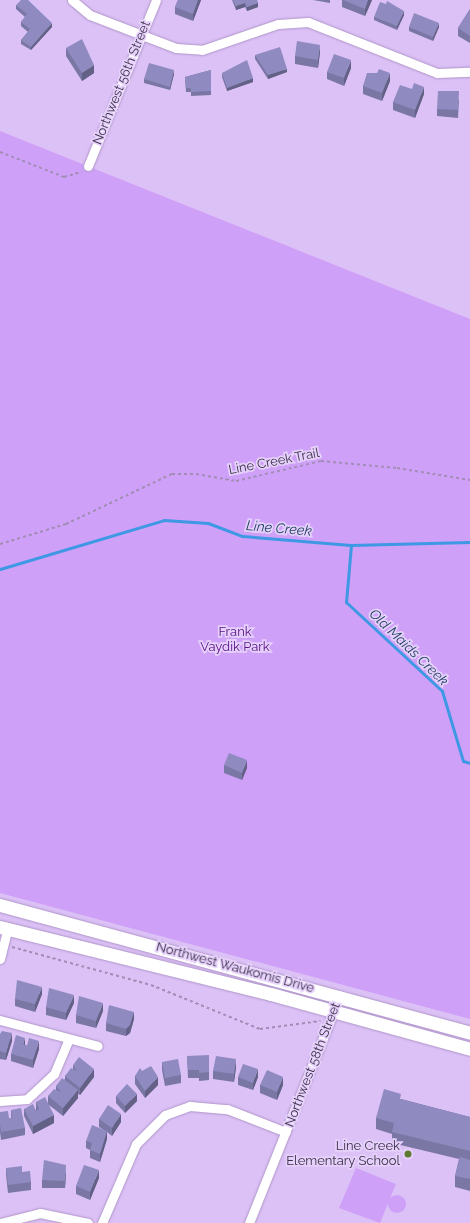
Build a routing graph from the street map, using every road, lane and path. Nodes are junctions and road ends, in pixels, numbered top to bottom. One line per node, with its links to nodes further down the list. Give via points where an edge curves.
1 (72, 0): 3 (street, via 90,15)
2 (156, 0): 3 (street, Northwest 56th Street)
3 (142, 34): 4 (street, via 176,48 202,50 278,24 308,22 437,73); 6 (street, Northwest 56th Street)
4 (470, 72)
5 (0, 152): 6 (path, via 64,177 79,174)
6 (88, 166)
7 (470, 480): 8 (path, Line Creek Trail, via 397,468 321,461 236,481 196,474 172,474 66,524)
8 (0, 544)
9 (0, 905): 13 (main road, Northwest Waukomis Drive)
10 (4, 929): 12 (street); 14 (main road, Northwest Waukomis Drive)
11 (12, 948): 14 (path, via 151,985 260,1029)
12 (0, 958)
13 (340, 996): 14 (street, Northwest 58th Street); 16 (main road, Northwest Waukomis Drive)
14 (332, 1017): 19 (main road, Northwest Waukomis Drive); 21 (street, Northwest 58th Street)
15 (0, 1020): 17 (street)
16 (470, 1033)
17 (69, 1039): 18 (street); 20 (street, via 49,1079 27,1099)
18 (98, 1046)
19 (470, 1049)
20 (0, 1102)
21 (286, 1132): 24 (street, via 227,1109 190,1106 165,1115 136,1144); 25 (street, Northwest 58th Street)
22 (0, 1223): 23 (street, via 40,1213)
23 (88, 1223)
24 (102, 1223)
25 (249, 1223)

